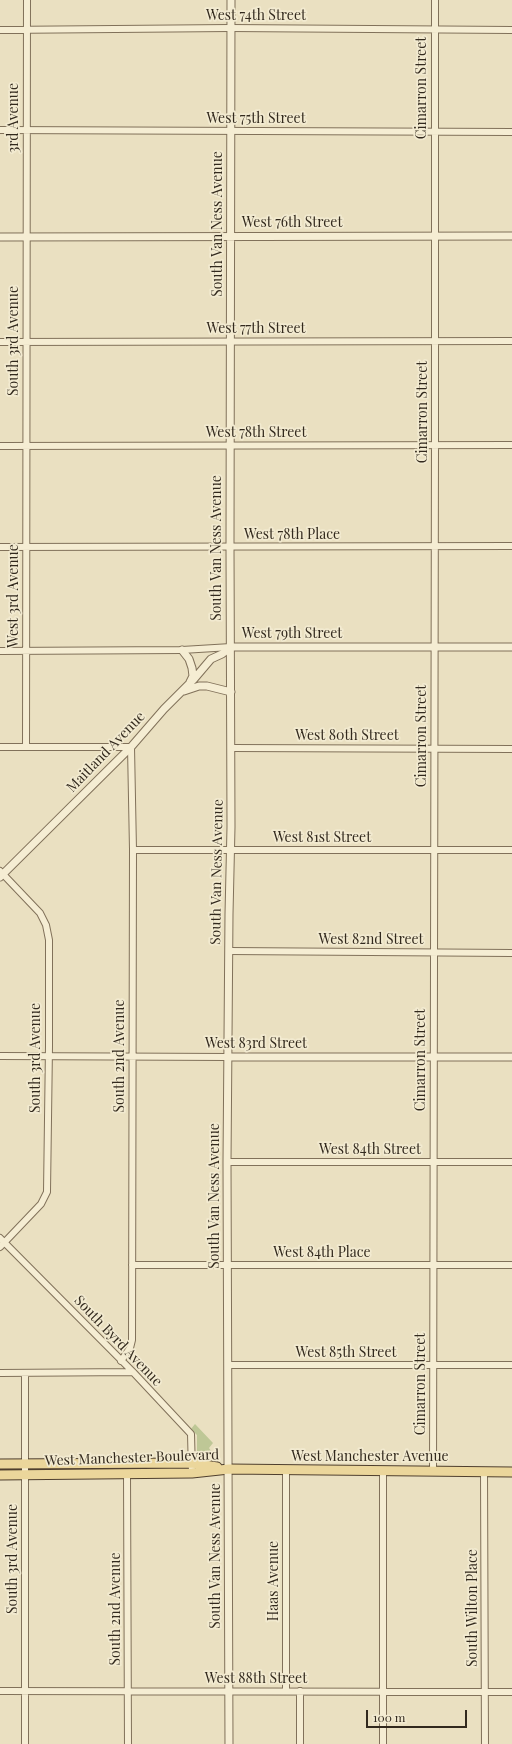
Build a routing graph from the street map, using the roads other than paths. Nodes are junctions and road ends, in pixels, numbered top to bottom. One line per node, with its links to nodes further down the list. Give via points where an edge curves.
1 (27, 0): 7 (street, 3rd Avenue)
2 (231, 0): 4 (street, South Van Ness Avenue)
3 (434, 0): 5 (street, Cimarron Street)
4 (230, 28): 5 (street, West 74th Street); 7 (street, West 74th Street); 11 (street, South Van Ness Avenue)
5 (434, 29): 8 (street, West 74th Street); 12 (street, Cimarron Street)
6 (0, 30): 7 (street, West 74th Street)
7 (27, 30): 10 (street, 3rd Avenue)
8 (512, 30)
9 (0, 130): 10 (street, West 75th Street)
10 (26, 130): 11 (street, West 75th Street); 18 (street, 3rd Avenue)
11 (231, 131): 12 (street, West 75th Street); 14 (street, South Van Ness Avenue)
12 (434, 132): 13 (street, West 75th Street); 15 (street, Cimarron Street)
13 (512, 132)
14 (231, 236): 15 (street, West 76th Street); 18 (street, West 76th Street); 19 (street, South Van Ness Avenue)
15 (435, 236): 16 (street, West 76th Street); 20 (street, Cimarron Street)
16 (512, 236)
17 (0, 237): 18 (street, West 76th Street)
18 (26, 237): 23 (street, South 3rd Avenue)
19 (231, 341): 20 (street, West 77th Street); 23 (street, West 77th Street); 24 (street, South Van Ness Avenue)
20 (435, 341): 21 (street, West 77th Street); 25 (street, Cimarron Street)
21 (512, 341)
22 (0, 342): 23 (street, West 77th Street)
23 (26, 342): 28 (street, South 3rd Avenue)
24 (230, 445): 25 (street, West 78th Street); 28 (street, West 78th Street); 32 (street, South Van Ness Avenue)
25 (435, 445): 26 (street, West 78th Street); 33 (street, Cimarron Street)
26 (512, 445)
27 (0, 446): 28 (street, West 78th Street)
28 (26, 446): 31 (street, West 3rd Avenue)
29 (512, 546): 33 (street, West 78th Place)
30 (0, 547): 31 (street, West 78th Place)
31 (26, 547): 32 (street, West 78th Place); 39 (street, West 3rd Avenue)
32 (230, 547): 33 (street, West 78th Place); 34 (street, South Van Ness Avenue)
33 (434, 547): 35 (street, Cimarron Street)
34 (231, 647): 35 (street, West 79th Street); 37 (street, West 79th Street); 40 (street, Maitland Avenue, via 211,659); 42 (street, South Van Ness Avenue)
35 (435, 647): 36 (street, West 79th Street); 47 (street, Cimarron Street)
36 (512, 647)
37 (182, 650): 39 (street, West 79th Street); 40 (street, via 192,668 193,676)
38 (0, 651): 39 (street, West 79th Street)
39 (25, 651): 44 (street, West 3rd Avenue)
40 (188, 686): 41 (street, Maitland Avenue)
41 (182, 692): 42 (street, via 203,686 213,686); 45 (street, Maitland Avenue)
42 (231, 692): 46 (street, South Van Ness Avenue)
43 (0, 747): 44 (street)
44 (26, 747): 45 (street)
45 (131, 747): 50 (street, South 2nd Avenue); 53 (street, Maitland Avenue)
46 (231, 748): 47 (street, West 80th Street); 51 (street, South Van Ness Avenue)
47 (434, 749): 48 (street, West 80th Street); 49 (street, Cimarron Street)
48 (512, 749)
49 (433, 849): 51 (street, West 81st Street); 52 (street, West 81st Street); 55 (street, Cimarron Street)
50 (133, 850): 51 (street, West 81st Street); 59 (street, South 2nd Avenue)
51 (230, 850): 54 (street, South Van Ness Avenue)
52 (512, 850)
53 (1, 874): 58 (street, South 3rd Avenue, via 40,913 48,932)
54 (229, 951): 55 (street, West 82nd Street); 60 (street, South Van Ness Avenue)
55 (433, 952): 56 (street, West 82nd Street); 61 (street, Cimarron Street)
56 (512, 953)
57 (0, 1056): 58 (street, West 83rd Street)
58 (49, 1056): 59 (street, West 83rd Street); 66 (street, South 3rd Avenue, via 47,1192 41,1204)
59 (132, 1056): 60 (street, West 83rd Street); 67 (street, South 2nd Avenue)
60 (228, 1057): 61 (street, West 83rd Street); 63 (street, South Van Ness Avenue)
61 (434, 1057): 62 (street, West 83rd Street); 64 (street, Cimarron Street)
62 (512, 1057)
63 (227, 1162): 64 (street, West 84th Street); 68 (street, South Van Ness Avenue)
64 (433, 1162): 65 (street, West 84th Street); 70 (street, Cimarron Street)
65 (512, 1162)
66 (2, 1243): 71 (street, South Byrd Avenue)
67 (132, 1264): 68 (street, West 84th Place); 71 (street, South 2nd Avenue, via 132,1340)
68 (227, 1264): 70 (street, West 84th Place); 73 (street, South Van Ness Avenue)
69 (512, 1265): 70 (street, West 84th Place)
70 (433, 1266): 72 (street, Cimarron Street)
71 (121, 1361): 75 (street, South Byrd Avenue)
72 (432, 1364): 73 (street, West 85th Street); 74 (street, West 85th Street); 84 (street, Cimarron Street)
73 (228, 1365): 81 (street, South Van Ness Avenue)
74 (512, 1365)
75 (133, 1372): 77 (street); 78 (street, South Byrd Avenue, via 191,1434)
76 (0, 1373): 77 (street)
77 (25, 1373): 80 (street, South 3rd Avenue)
78 (192, 1463): 80 (main road, West Manchester Boulevard); 81 (main road, West Manchester Boulevard); 87 (street, South Byrd Avenue)
79 (0, 1464): 80 (main road, West Manchester Boulevard)
80 (26, 1464): 90 (street, South 3rd Avenue)
81 (229, 1469): 82 (main road, West Manchester Avenue); 87 (main road, West Manchester Boulevard); 94 (street, South Van Ness Avenue)
82 (286, 1470): 83 (main road, West Manchester Avenue); 95 (street, Haas Avenue)
83 (382, 1471): 84 (main road, West Manchester Avenue); 97 (street)
84 (433, 1471): 85 (main road, West Manchester Avenue)
85 (484, 1472): 86 (main road, West Manchester Avenue); 98 (street, South Wilton Place)
86 (512, 1472)
87 (192, 1473): 88 (main road, West Manchester Boulevard)
88 (126, 1474): 90 (main road, West Manchester Boulevard); 93 (street, South 2nd Avenue)
89 (0, 1475): 90 (main road, West Manchester Boulevard)
90 (25, 1475): 92 (street, South 3rd Avenue)
91 (0, 1691): 92 (street, West 88th Street)
92 (25, 1691): 93 (street, West 88th Street); 100 (street, South 3rd Avenue)
93 (129, 1691): 94 (street, West 88th Street); 101 (street, South 2nd Avenue)
94 (228, 1691): 95 (street, West 88th Street); 102 (street, South Van Ness Avenue)
95 (286, 1691): 96 (street, West 88th Street)
96 (300, 1691): 97 (street, West 88th Street); 103 (street)
97 (383, 1692): 98 (street, West 88th Street); 104 (street)
98 (485, 1692): 99 (street, West 88th Street); 105 (street, South Wilton Place)
99 (512, 1692)
100 (25, 1744)
101 (128, 1744)
102 (229, 1744)
103 (300, 1744)
104 (383, 1744)
105 (485, 1744)

